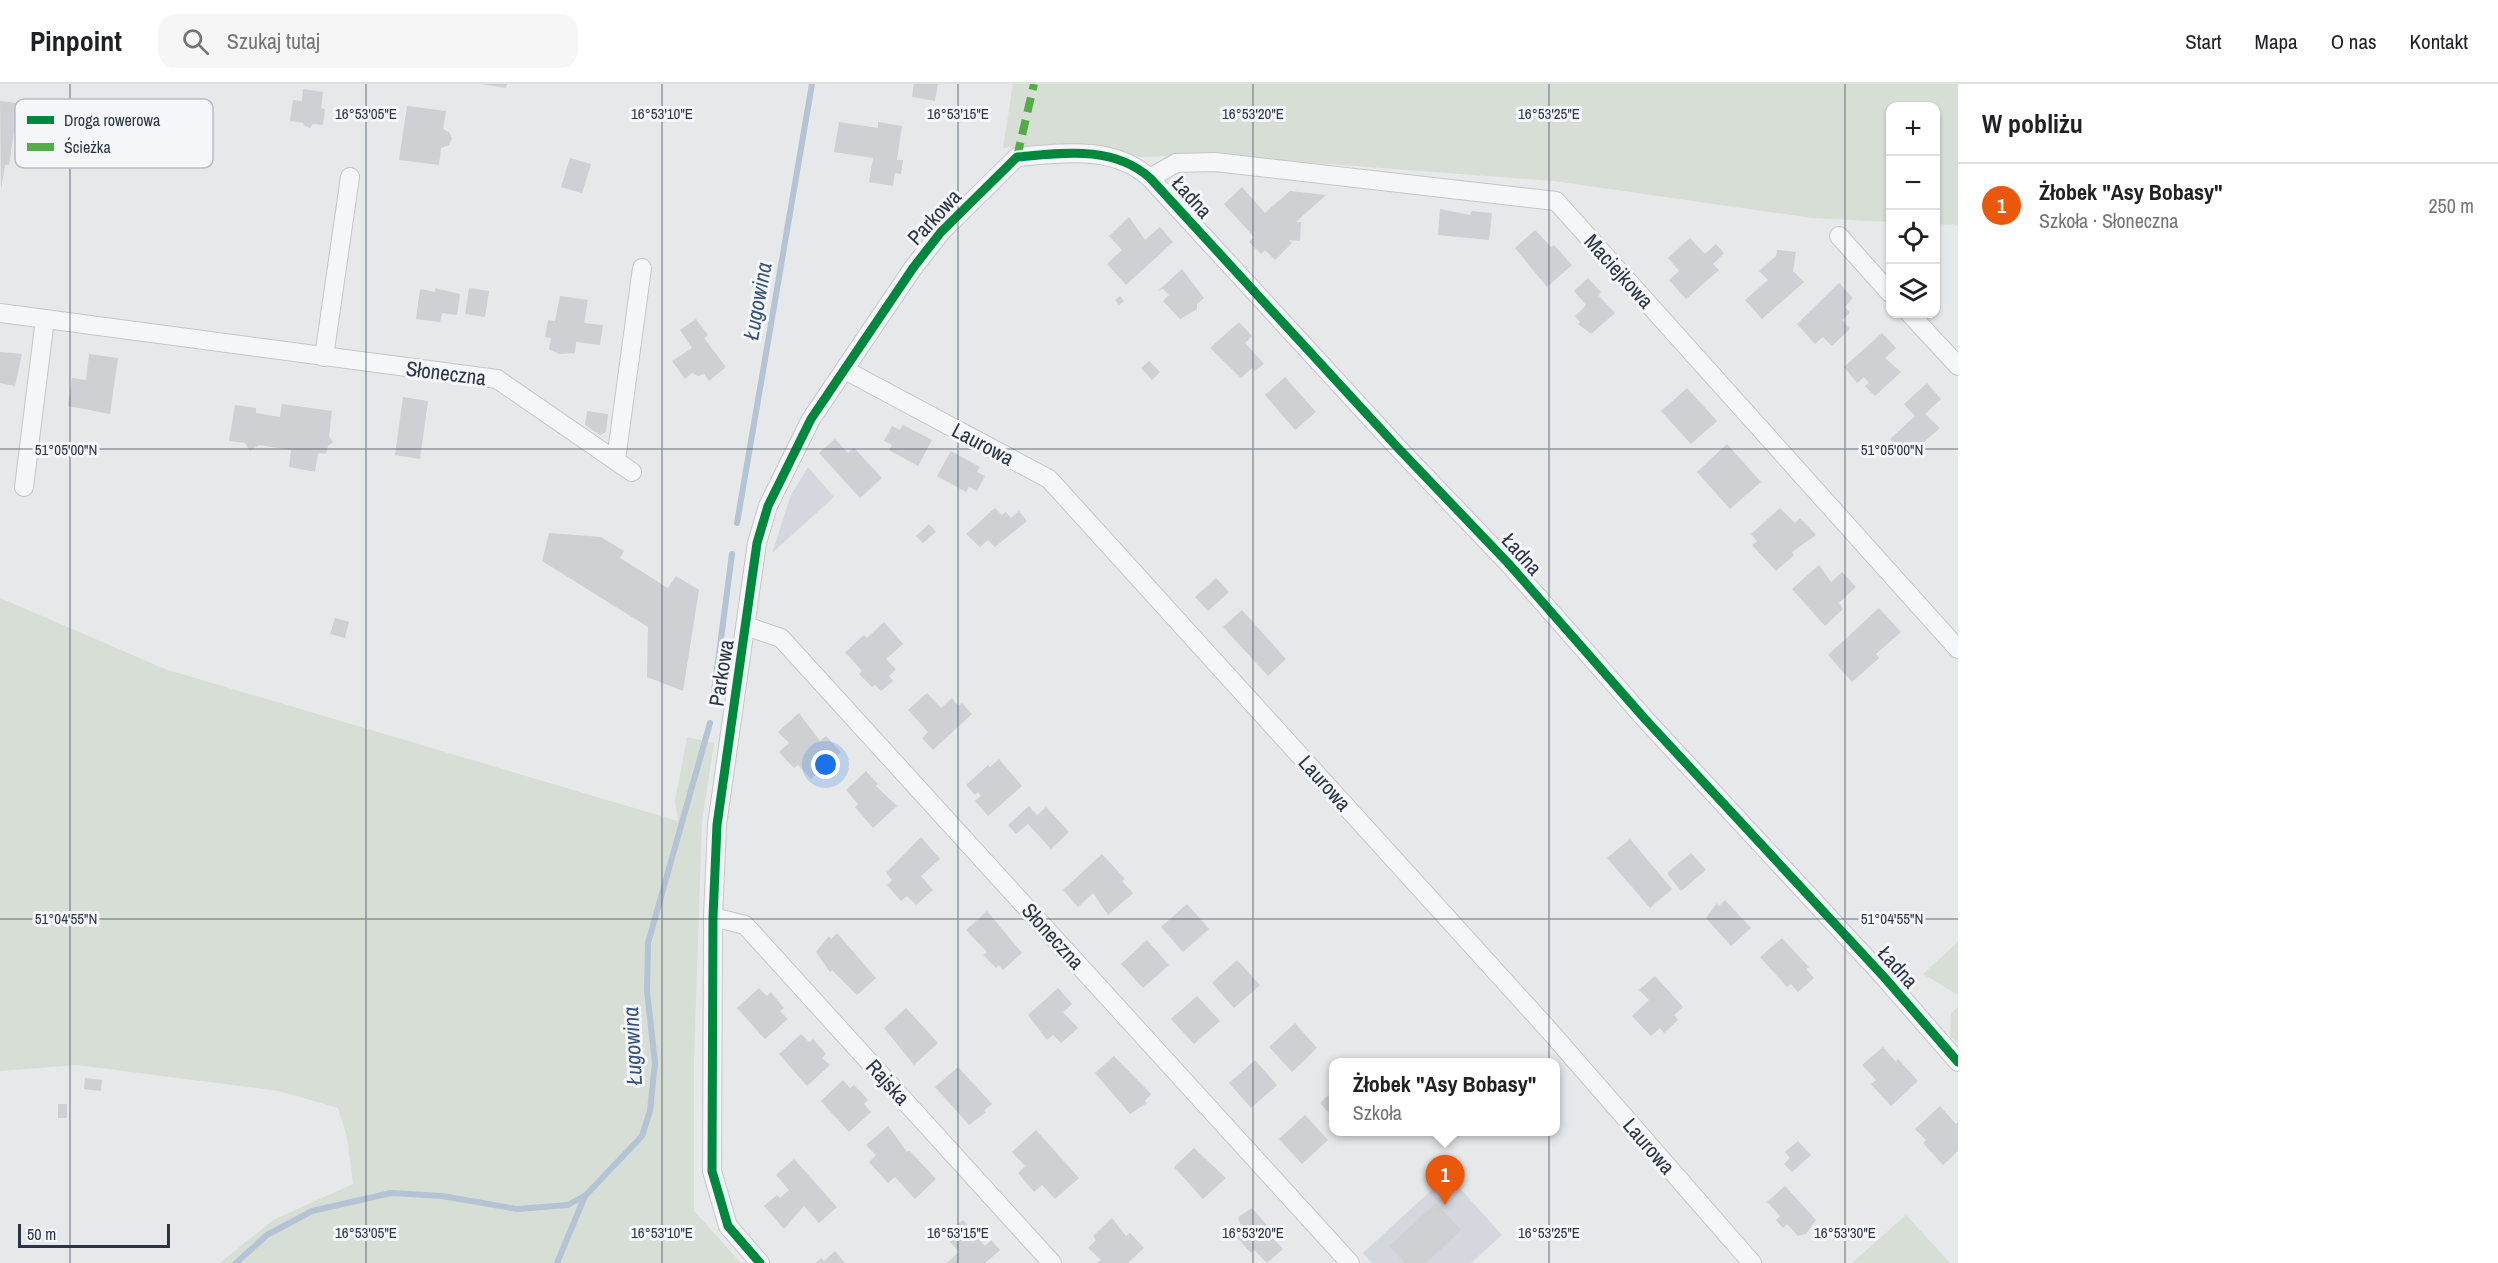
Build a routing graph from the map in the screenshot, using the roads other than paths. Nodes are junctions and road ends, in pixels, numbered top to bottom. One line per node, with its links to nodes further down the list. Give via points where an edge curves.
1 (1017, 157): 3 (street, Ładna, via 1103,154 1137,166); 12 (street, Parkowa, via 941,232)
2 (350, 177): 10 (street)
3 (1150, 178): 17 (street, Maciejkowa, via 1176,163 1215,162 1556,201); 19 (street, Ładna, via 1508,563)
4 (1839, 236): 6 (street)
5 (642, 268): 13 (street)
6 (1886, 288)
7 (0, 313): 9 (street, Słoneczna)
8 (1914, 318): 11 (street)
9 (45, 319): 10 (street, Słoneczna); 15 (street)
10 (324, 357): 13 (street, Słoneczna, via 497,379)
11 (1958, 366)
12 (845, 370): 16 (street, Parkowa, via 811,419 768,506 757,543); 23 (street, Laurowa, via 1049,479 1547,1028)
13 (615, 460): 14 (street, Słoneczna)
14 (632, 472)
15 (24, 487)
16 (746, 626): 18 (street, Parkowa, via 722,774); 22 (street, Słoneczna, via 781,638)
17 (1958, 649)
18 (713, 917): 20 (street, Parkowa, via 712,1171 728,1226); 21 (street, Rajska, via 745,925)
19 (1958, 1062)
20 (760, 1263)
21 (1052, 1263)
22 (1350, 1263)
23 (1752, 1263)

